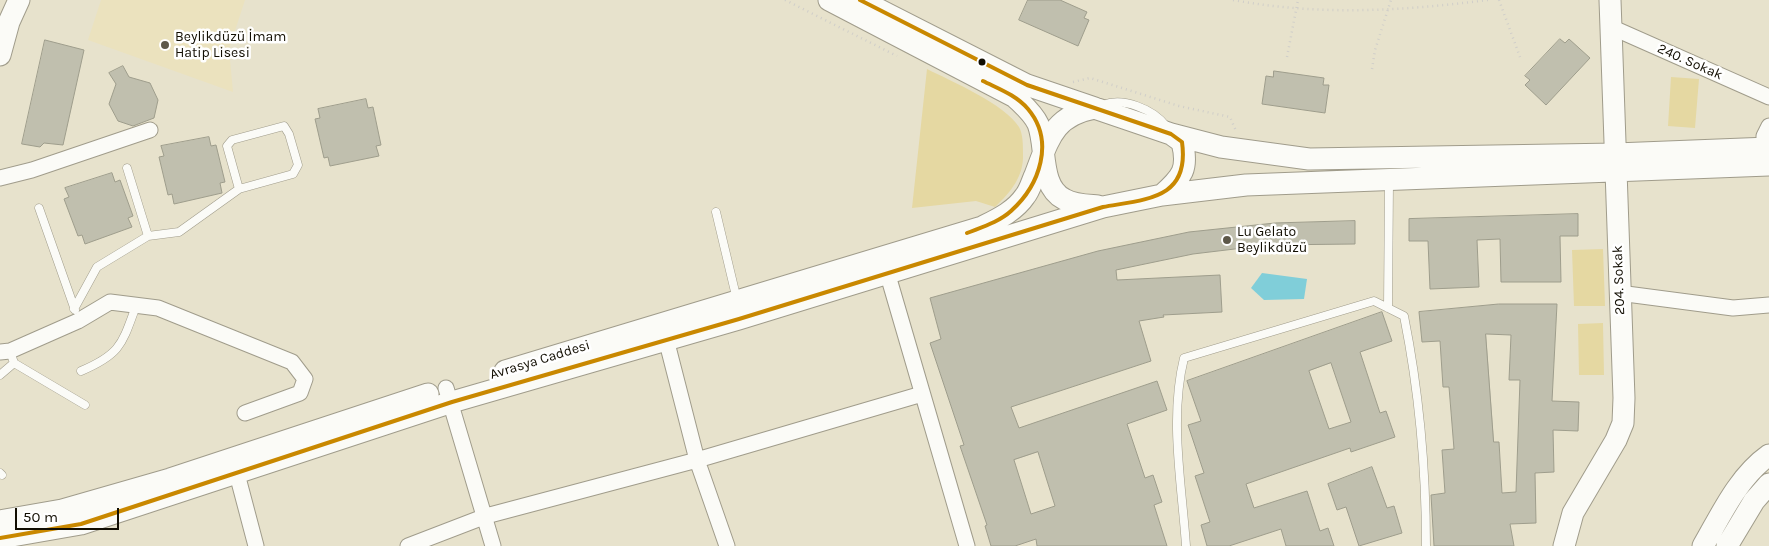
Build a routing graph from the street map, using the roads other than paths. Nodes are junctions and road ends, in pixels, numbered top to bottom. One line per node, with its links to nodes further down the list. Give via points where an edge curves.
1 (19, 0): 5 (street)
2 (829, 0): 13 (street, via 1015,97 1038,124)
3 (860, 0): 9 (street, via 1027,85)
4 (1610, 0): 6 (street, 204. Sokak)
5 (5, 20): 7 (street)
6 (1611, 27): 8 (street, 240. Sokak); 15 (street, 204. Sokak)
7 (0, 55)
8 (1769, 97)
9 (1095, 108): 12 (street); 13 (street, via 1078,111 1066,118)
10 (1769, 126): 14 (street, via 1764,136)
11 (150, 130): 17 (street)
12 (1171, 134): 15 (street, via 1222,147 1309,159); 20 (street, via 1182,142 1184,168 1180,179)
13 (1044, 151): 21 (street, via 1048,180 1054,191 1076,204); 27 (street, Avrasya Caddesi, via 1026,195 1010,212 982,227)
14 (1767, 154): 15 (street)
15 (1616, 163): 18 (street); 26 (street, 204. Sokak)
16 (126, 168): 24 (lane)
17 (0, 178)
18 (1389, 181): 20 (street, via 1246,185); 30 (lane)
19 (239, 189): 19 (lane, via 293,174 298,165 284,126 232,140 227,146); 24 (lane, via 179,232)
20 (1162, 195): 21 (street)
21 (1104, 207): 25 (street)
22 (39, 208): 31 (lane)
23 (716, 212): 27 (lane)
24 (148, 236): 31 (lane, via 97,267)
25 (887, 272): 32 (street); 36 (street)
26 (1619, 293): 28 (street, via 1733,308); 55 (street, 204. Sokak, via 1623,423 1573,512)
27 (738, 301): 37 (street, Avrasya Caddesi)
28 (1769, 305)
29 (136, 306): 31 (street, via 110,302); 34 (lane, via 122,344 102,362); 39 (street, via 158,308 292,362 305,379 300,393)
30 (1388, 308): 53 (lane, via 1374,301 1184,358 1177,386 1177,405); 54 (lane, via 1404,316 1414,364 1426,507)
31 (76, 315): 33 (street)
32 (666, 339): 37 (street); 41 (street)
33 (8, 355): 35 (lane); 38 (lane)
34 (81, 371)
35 (0, 375)
36 (922, 394): 41 (street); 52 (street)
37 (449, 395): 42 (street, Avrasya Caddesi); 45 (street)
38 (85, 404)
39 (245, 413)
40 (1769, 456): 56 (street, via 1749,473)
41 (697, 460): 45 (street); 51 (street)
42 (233, 467): 44 (street, Avrasya Caddesi); 48 (street)
43 (1769, 484): 57 (street, via 1754,501)
44 (126, 500): 46 (street, Avrasya Caddesi); 47 (street, via 81,524)
45 (486, 516): 49 (street); 50 (street)
46 (0, 521)
47 (0, 538)
48 (256, 546)
49 (408, 546)
50 (493, 546)
51 (728, 546)
52 (968, 546)
53 (1186, 546)
54 (1426, 546)
55 (1564, 546)
56 (1702, 546)
57 (1727, 546)

